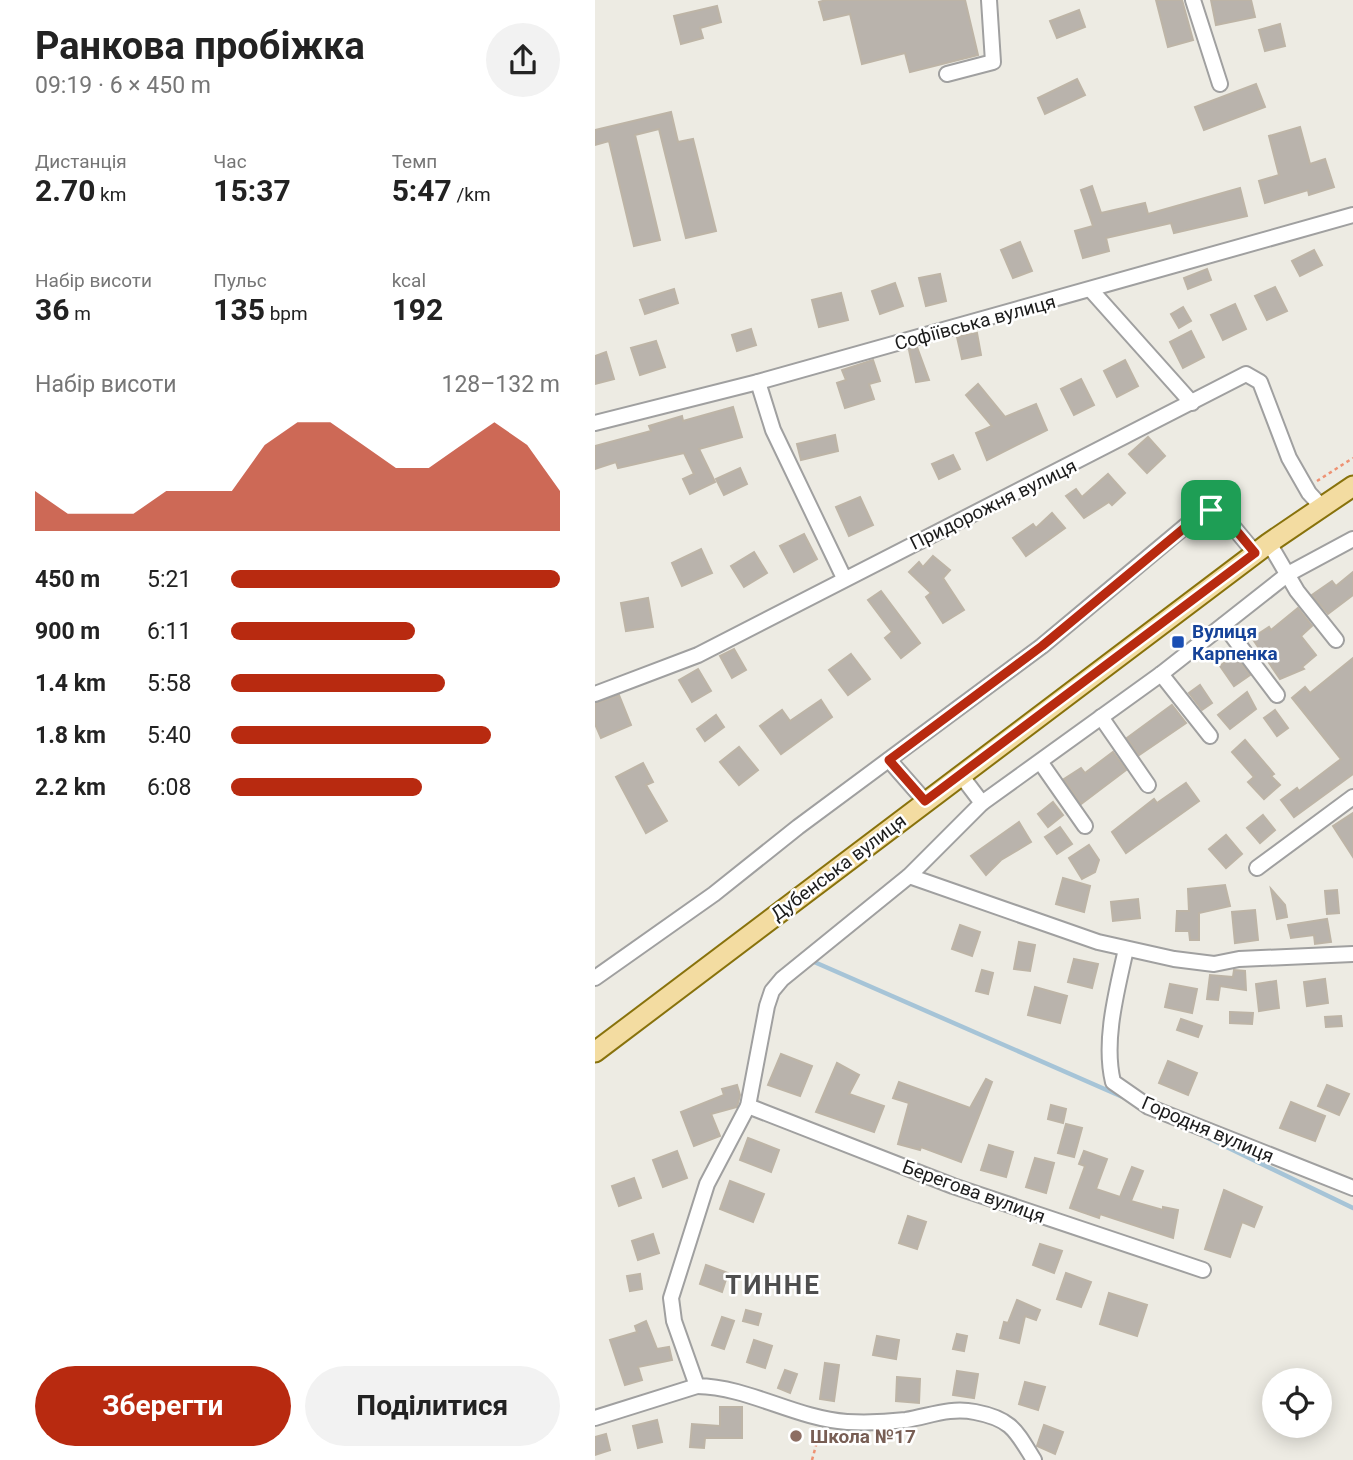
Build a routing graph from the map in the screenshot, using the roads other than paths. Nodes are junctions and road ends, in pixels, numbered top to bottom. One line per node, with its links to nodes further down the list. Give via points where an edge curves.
1 (989, 0): 3 (street, via 993,62)
2 (1193, 0): 4 (street)
3 (947, 74)
4 (1220, 84)
5 (1353, 215): 6 (street, Софіївська вулиця)
6 (1091, 290): 7 (street, Софіївська вулиця); 8 (street)
7 (758, 382): 9 (street, Софіївська вулиця); 15 (street, via 773,430)
8 (1192, 404): 11 (street, Придорожня вулиця, via 1247,374 1255,376 1290,458); 15 (street, Придорожня вулиця)
9 (595, 423)
10 (1353, 486): 11 (main road, Дубенська вулиця)
11 (1321, 506): 13 (main road, Дубенська вулиця)
12 (1353, 539): 14 (street)
13 (1262, 548): 14 (street); 23 (street, via 1220,511 1206,510 1042,646); 25 (main road, Дубенська вулиця)
14 (1288, 574): 16 (street); 17 (street)
15 (844, 578): 19 (street, Придорожня вулиця, via 698,655)
16 (1224, 625): 18 (street); 20 (street)
17 (1336, 640)
18 (1161, 674): 21 (street); 22 (street)
19 (595, 694)
20 (1277, 695)
21 (1101, 717): 24 (street); 26 (street)
22 (1210, 736)
23 (889, 760): 28 (street); 35 (street)
24 (1041, 763): 29 (street); 30 (street)
25 (960, 774): 28 (main road, Дубенська вулиця); 29 (street)
26 (1148, 785)
27 (1353, 797): 31 (street)
28 (925, 801): 36 (main road, Дубенська вулиця)
29 (982, 803): 32 (street)
30 (1085, 826)
31 (1257, 868)
32 (909, 876): 33 (street); 37 (street, via 772,991)
33 (1126, 949): 34 (street, via 1214,964); 38 (street, Городня вулиця, via 1109,1064 1113,1082 1149,1107)
34 (1353, 954)
35 (595, 978)
36 (595, 1052)
37 (748, 1106): 39 (street, Берегова вулиця, via 953,1186); 40 (street, via 707,1184 671,1298 674,1321)
38 (1353, 1188)
39 (1203, 1270)
40 (697, 1386): 41 (street); 42 (street, via 724,1386 848,1422 974,1411 1001,1420 1021,1434)
41 (595, 1418)
42 (1034, 1460)

